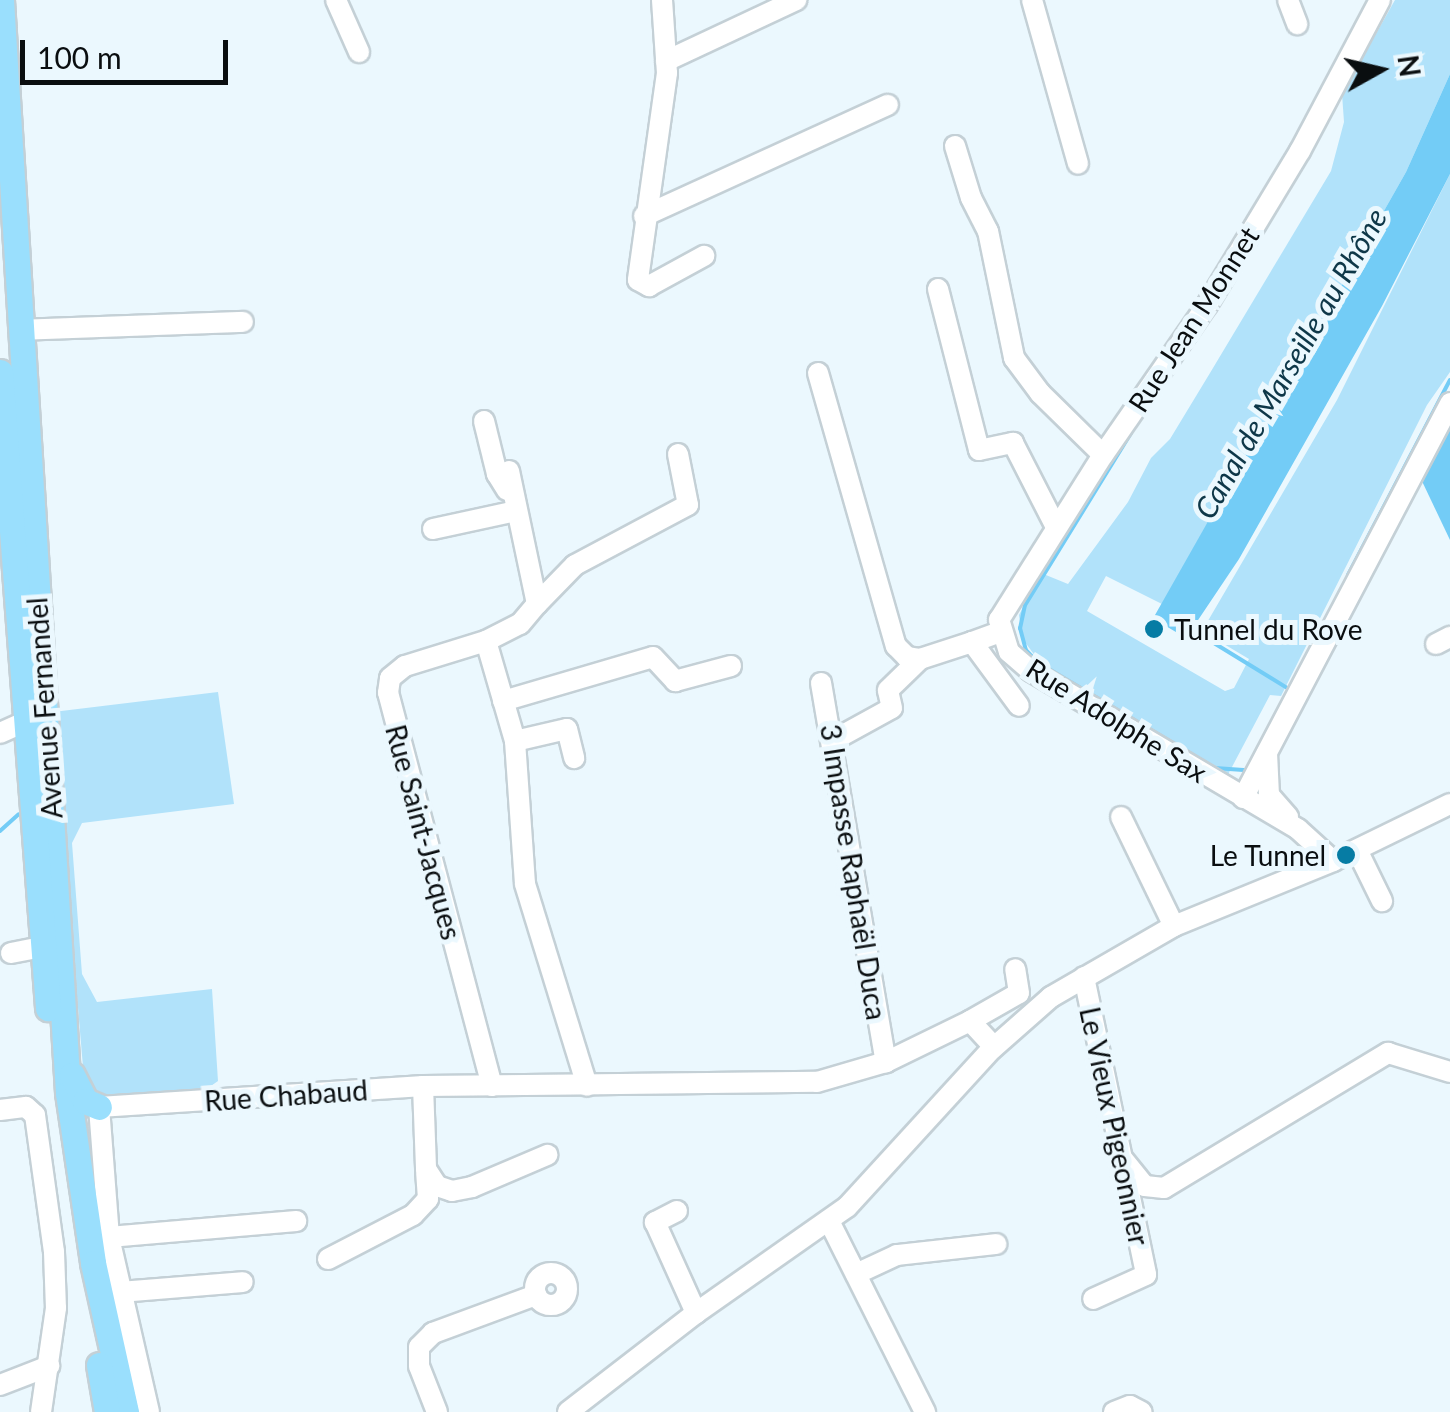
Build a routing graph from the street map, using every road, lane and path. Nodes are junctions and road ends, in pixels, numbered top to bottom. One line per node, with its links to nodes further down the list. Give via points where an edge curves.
1 (1, 0): 18 (main road, Avenue Fernandel)
2 (336, 0): 9 (street)
3 (662, 0): 10 (street)
4 (796, 0): 10 (street)
5 (1032, 0): 13 (street)
6 (1288, 0): 8 (street)
7 (1380, 0): 24 (street, Rue Jean Monnet, via 1218,288)
8 (1296, 24)
9 (359, 52)
10 (666, 60): 14 (street)
11 (888, 104): 14 (street)
12 (955, 146): 24 (street, via 988,231 1014,358)
13 (1078, 164)
14 (644, 216): 15 (street, via 637,269 643,286)
15 (704, 256)
16 (938, 289): 28 (street, via 979,450 1013,443)
17 (243, 322): 18 (street)
18 (20, 330): 57 (main road, Avenue Fernandel)
19 (0, 372): 39 (main road, Avenue Fernandel)
20 (818, 372): 33 (street, via 896,646)
21 (1450, 402): 44 (street, via 1267,751)
22 (484, 422): 26 (street, via 496,474)
23 (678, 454): 29 (street, Rue Saint-Jacques, via 688,505 575,565)
24 (1104, 455): 28 (street, Rue Jean Monnet)
25 (508, 471): 26 (street)
26 (515, 505): 27 (street); 29 (street)
27 (433, 528)
28 (1056, 528): 30 (street, Rue Jean Monnet, via 1006,603)
29 (536, 604): 31 (street, Rue Saint-Jacques, via 520,624)
30 (1000, 632): 32 (street); 44 (street, Rue Adolphe Sax, via 1009,652 1032,671)
31 (486, 641): 37 (street); 61 (street, Rue Saint-Jacques, via 405,666 390,678 388,694)
32 (972, 642): 33 (street); 38 (street, Rue Adolphe Sax)
33 (920, 659): 42 (street, via 888,690 892,708)
34 (731, 666): 37 (street, via 675,681 653,658)
35 (820, 683): 42 (street, 3 Impasse Raphaël Duca)
36 (590, 685): 37 (street)
37 (504, 705): 41 (street)
38 (1019, 706)
39 (25, 722): 40 (street); 51 (main road, Avenue Fernandel)
40 (0, 733)
41 (515, 741): 43 (street, via 567,729); 62 (street, via 525,884)
42 (832, 741): 58 (street, 3 Impasse Raphaël Duca)
43 (574, 758)
44 (1255, 799): 48 (street, Rue Adolphe Sax)
45 (1450, 804): 47 (street)
46 (1121, 817): 50 (street)
47 (1357, 850): 48 (street); 49 (street)
48 (1333, 861): 50 (street)
49 (1382, 902)
50 (1174, 926): 54 (street)
51 (42, 946): 52 (street); 83 (main road, Avenue Fernandel, via 62,1144)
52 (11, 953)
53 (1015, 970): 55 (street, Rue Chabaud, via 1019,993)
54 (1084, 977): 56 (street); 66 (street, Le Vieux Pigeonnier)
55 (970, 1021): 56 (street); 58 (street, Rue Chabaud)
56 (994, 1047): 70 (street)
57 (66, 1056): 63 (main road, via 81,1096); 84 (main road, Avenue Fernandel, via 93,1263)
58 (886, 1062): 62 (street, Rue Chabaud, via 817,1082)
59 (1450, 1072): 66 (street, via 1388,1053 1164,1188 1145,1186)
60 (423, 1086): 61 (street, Rue Chabaud); 63 (street, Rue Chabaud); 67 (street)
61 (492, 1086): 62 (street, Rue Chabaud)
62 (587, 1086)
63 (99, 1107): 71 (street)
64 (0, 1110): 80 (street, via 26,1107 35,1115 54,1252)
65 (547, 1155): 67 (street, via 452,1191 437,1186)
66 (1122, 1158): 78 (street, Le Vieux Pigeonnier, via 1146,1275)
67 (426, 1169): 73 (street, via 428,1199 413,1215)
68 (677, 1211): 79 (street, via 655,1222)
69 (296, 1221): 71 (street)
70 (829, 1221): 74 (street); 79 (street)
71 (109, 1236): 76 (street)
72 (996, 1244): 74 (street, via 897,1255)
73 (328, 1259)
74 (856, 1274): 88 (street)
75 (242, 1282): 76 (street)
76 (120, 1292): 85 (street)
77 (536, 1296): 86 (street, via 433,1333 419,1347 419,1366)
78 (1093, 1299)
79 (696, 1313): 87 (street)
80 (50, 1366): 81 (street); 82 (street)
81 (0, 1385)
82 (41, 1412)
83 (110, 1412)
84 (126, 1412)
85 (149, 1412)
86 (437, 1412)
87 (568, 1412)
88 (925, 1412)
89 (1114, 1412): 90 (street, via 1130,1406)
90 (1142, 1412)

